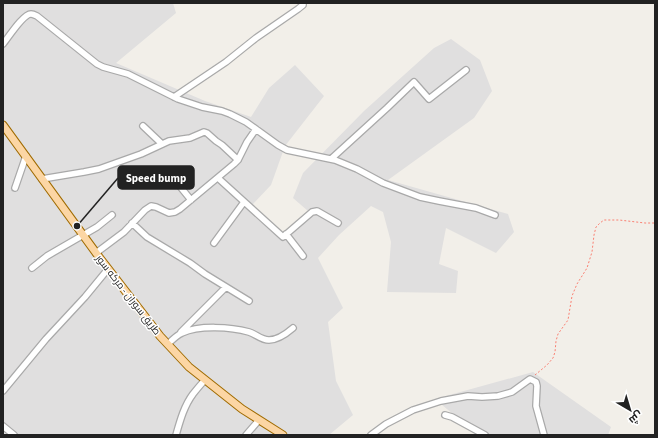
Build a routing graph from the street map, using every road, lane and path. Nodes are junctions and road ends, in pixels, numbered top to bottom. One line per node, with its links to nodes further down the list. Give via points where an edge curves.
1 (303, 3): 4 (street, via 226,62)
2 (3, 44): 4 (street, via 18,24 31,14 37,16 97,64 128,74)
3 (466, 70): 10 (street, via 429,99 414,82)
4 (174, 97): 7 (street, via 230,114)
5 (3, 125): 9 (main road, طريق سوران - مركه سور)
6 (143, 126): 8 (street)
7 (256, 129): 10 (street, via 287,150); 11 (street)
8 (162, 144): 11 (street, via 204,132); 13 (street, via 99,168)
9 (26, 156): 13 (main road, طريق سوران - مركه سور); 15 (street)
10 (331, 159): 18 (street, via 420,197)
11 (238, 160): 12 (street)
12 (218, 178): 16 (street); 17 (street)
13 (42, 179): 24 (main road, طريق سوران - مركه سور)
14 (174, 179): 16 (street)
15 (15, 188)
16 (191, 200): 20 (street, via 169,214 151,206)
17 (244, 202): 23 (street, via 283,237); 25 (street)
18 (495, 214)
19 (112, 215): 24 (street)
20 (132, 223): 26 (street); 30 (street, via 147,237)
21 (338, 223): 23 (street, via 312,212)
22 (655, 223): 35 (path, via 604,220 596,227 587,268 572,296 568,320 558,334 553,358)
23 (286, 234): 27 (street)
24 (83, 235): 26 (main road, طريق سوران - مركه سور); 28 (street)
25 (214, 243)
26 (96, 253): 29 (main road, طريق سوران - مركه سور)
27 (303, 256)
28 (32, 268)
29 (108, 268): 34 (main road, طريق سوران - مركه سور); 37 (street)
30 (226, 287): 31 (street); 33 (street)
31 (249, 300)
32 (293, 328): 33 (street, via 286,334 269,340 227,328 192,328)
33 (180, 333): 34 (street)
34 (168, 344): 36 (main road, طريق سوران - مركه سور, via 189,367)
35 (530, 379): 45 (street, via 512,392 498,396 468,396 413,410); 47 (street, via 536,382 536,406)
36 (206, 380): 39 (main road, طريق سوران - مركه سور); 42 (street, via 192,395)
37 (3, 391)
38 (445, 415): 46 (street)
39 (259, 420): 43 (street); 44 (main road, طريق سوران - مركه سور)
40 (3, 426): 41 (street)
41 (14, 435)
42 (176, 435)
43 (246, 435)
44 (283, 435)
45 (370, 435)
46 (485, 435)
47 (544, 435)

